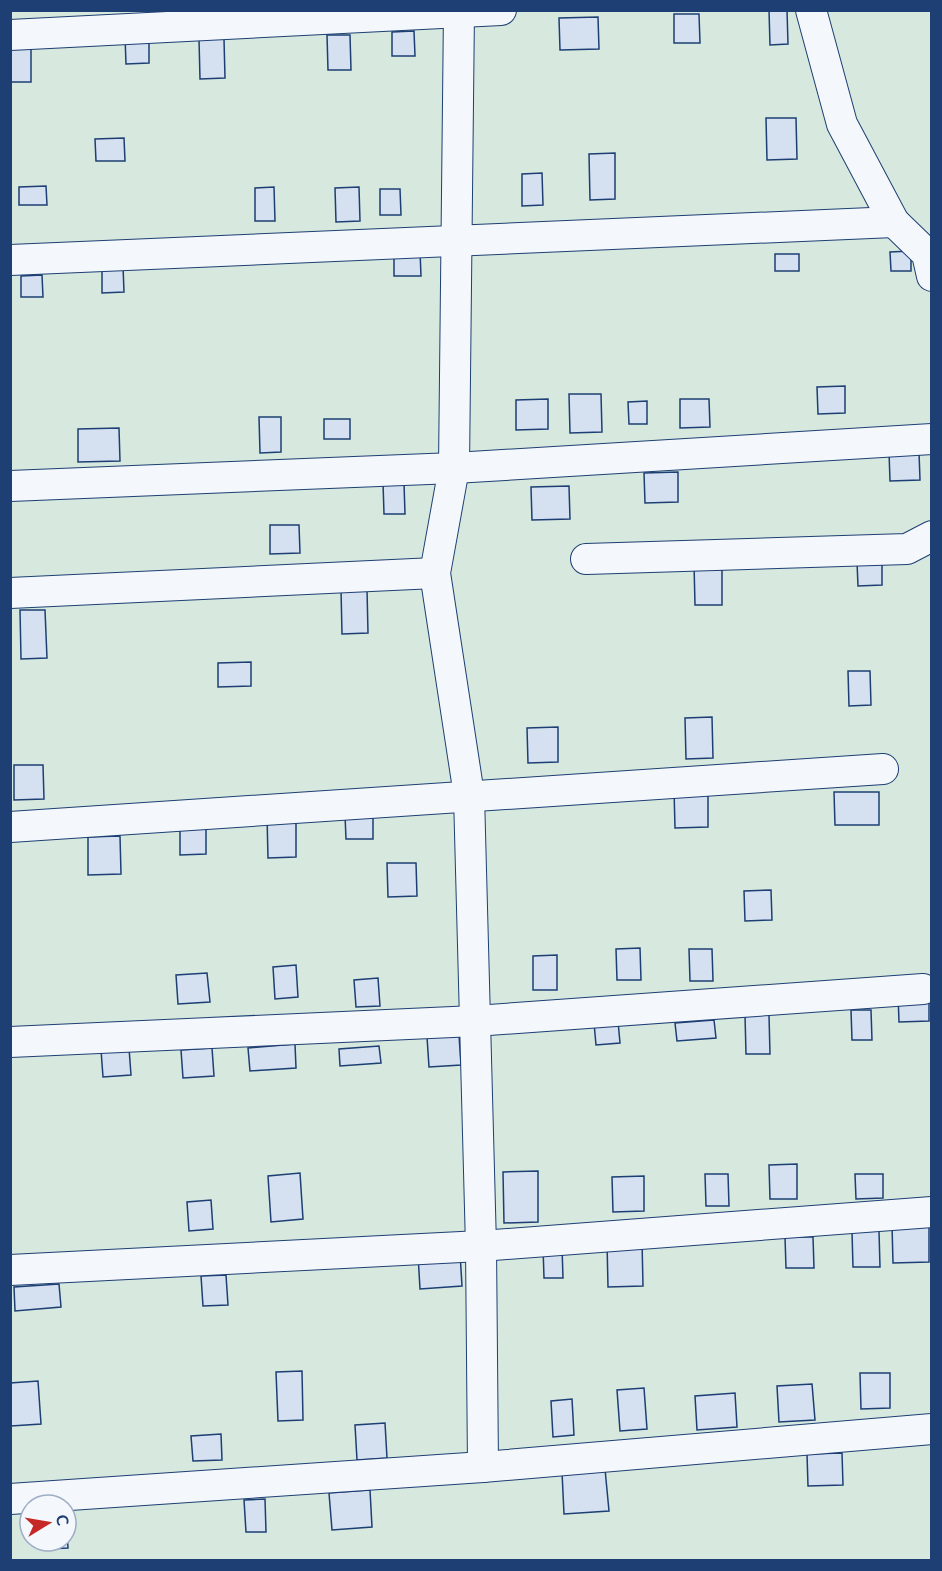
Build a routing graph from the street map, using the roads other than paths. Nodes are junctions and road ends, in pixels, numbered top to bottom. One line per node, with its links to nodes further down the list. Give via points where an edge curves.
1 (501, 10): 3 (street)
2 (810, 10): 5 (street, via 842,124)
3 (459, 12): 4 (street); 6 (street)
4 (10, 35)
5 (894, 222): 6 (street); 8 (street, via 927,255)
6 (457, 240): 7 (street); 10 (street)
7 (10, 260)
8 (932, 276)
9 (932, 439): 10 (street)
10 (454, 468): 11 (street); 14 (street)
11 (10, 486)
12 (932, 536): 13 (street, via 907,549)
13 (586, 559)
14 (435, 573): 15 (street); 17 (street)
15 (10, 593)
16 (883, 770): 17 (street)
17 (469, 795): 18 (street); 20 (street)
18 (10, 827)
19 (923, 989): 20 (street)
20 (475, 1022): 21 (street); 23 (street)
21 (10, 1042)
22 (932, 1212): 23 (street)
23 (481, 1246): 24 (street); 26 (street)
24 (10, 1270)
25 (932, 1429): 26 (street)
26 (483, 1467): 27 (street)
27 (10, 1499)

